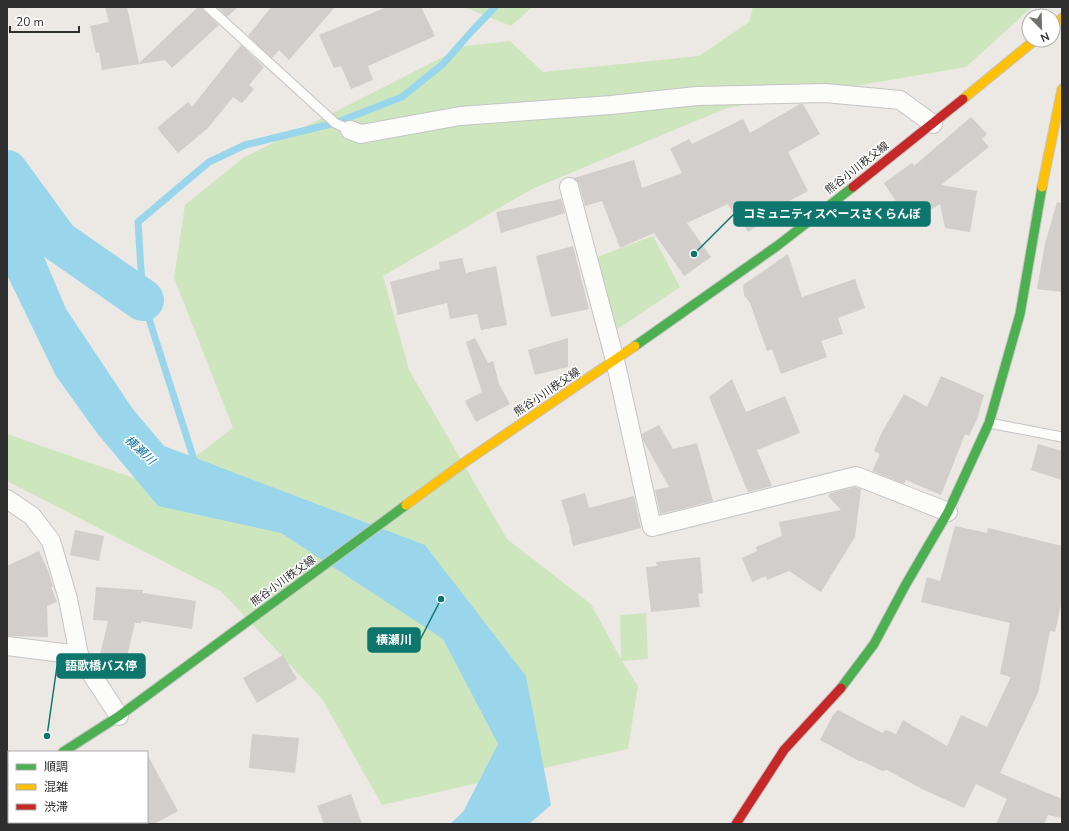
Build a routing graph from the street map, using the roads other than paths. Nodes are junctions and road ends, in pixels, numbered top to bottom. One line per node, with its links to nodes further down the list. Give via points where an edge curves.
1 (208, 7): 5 (lane, via 335,123)
2 (1025, 48): 4 (main road, 熊谷小川秩父線)
3 (1062, 89): 8 (main road, via 1045,167 1020,314)
4 (933, 124): 5 (street, via 900,100 825,93 697,96 460,116 362,134); 7 (main road, 熊谷小川秩父線, via 777,246)
5 (350, 130)
6 (569, 187): 7 (street)
7 (615, 360): 11 (street, via 652,527 856,476); 14 (main road, 熊谷小川秩父線, via 462,464)
8 (989, 423): 9 (lane); 11 (main road)
9 (1062, 437)
10 (7, 499): 13 (street, via 32,516 51,541 68,599)
11 (948, 512): 16 (main road, via 874,644 841,688 784,750)
12 (7, 646): 13 (street)
13 (80, 655): 14 (street)
14 (119, 716): 15 (main road, 熊谷小川秩父線)
15 (65, 751)
16 (736, 824)

